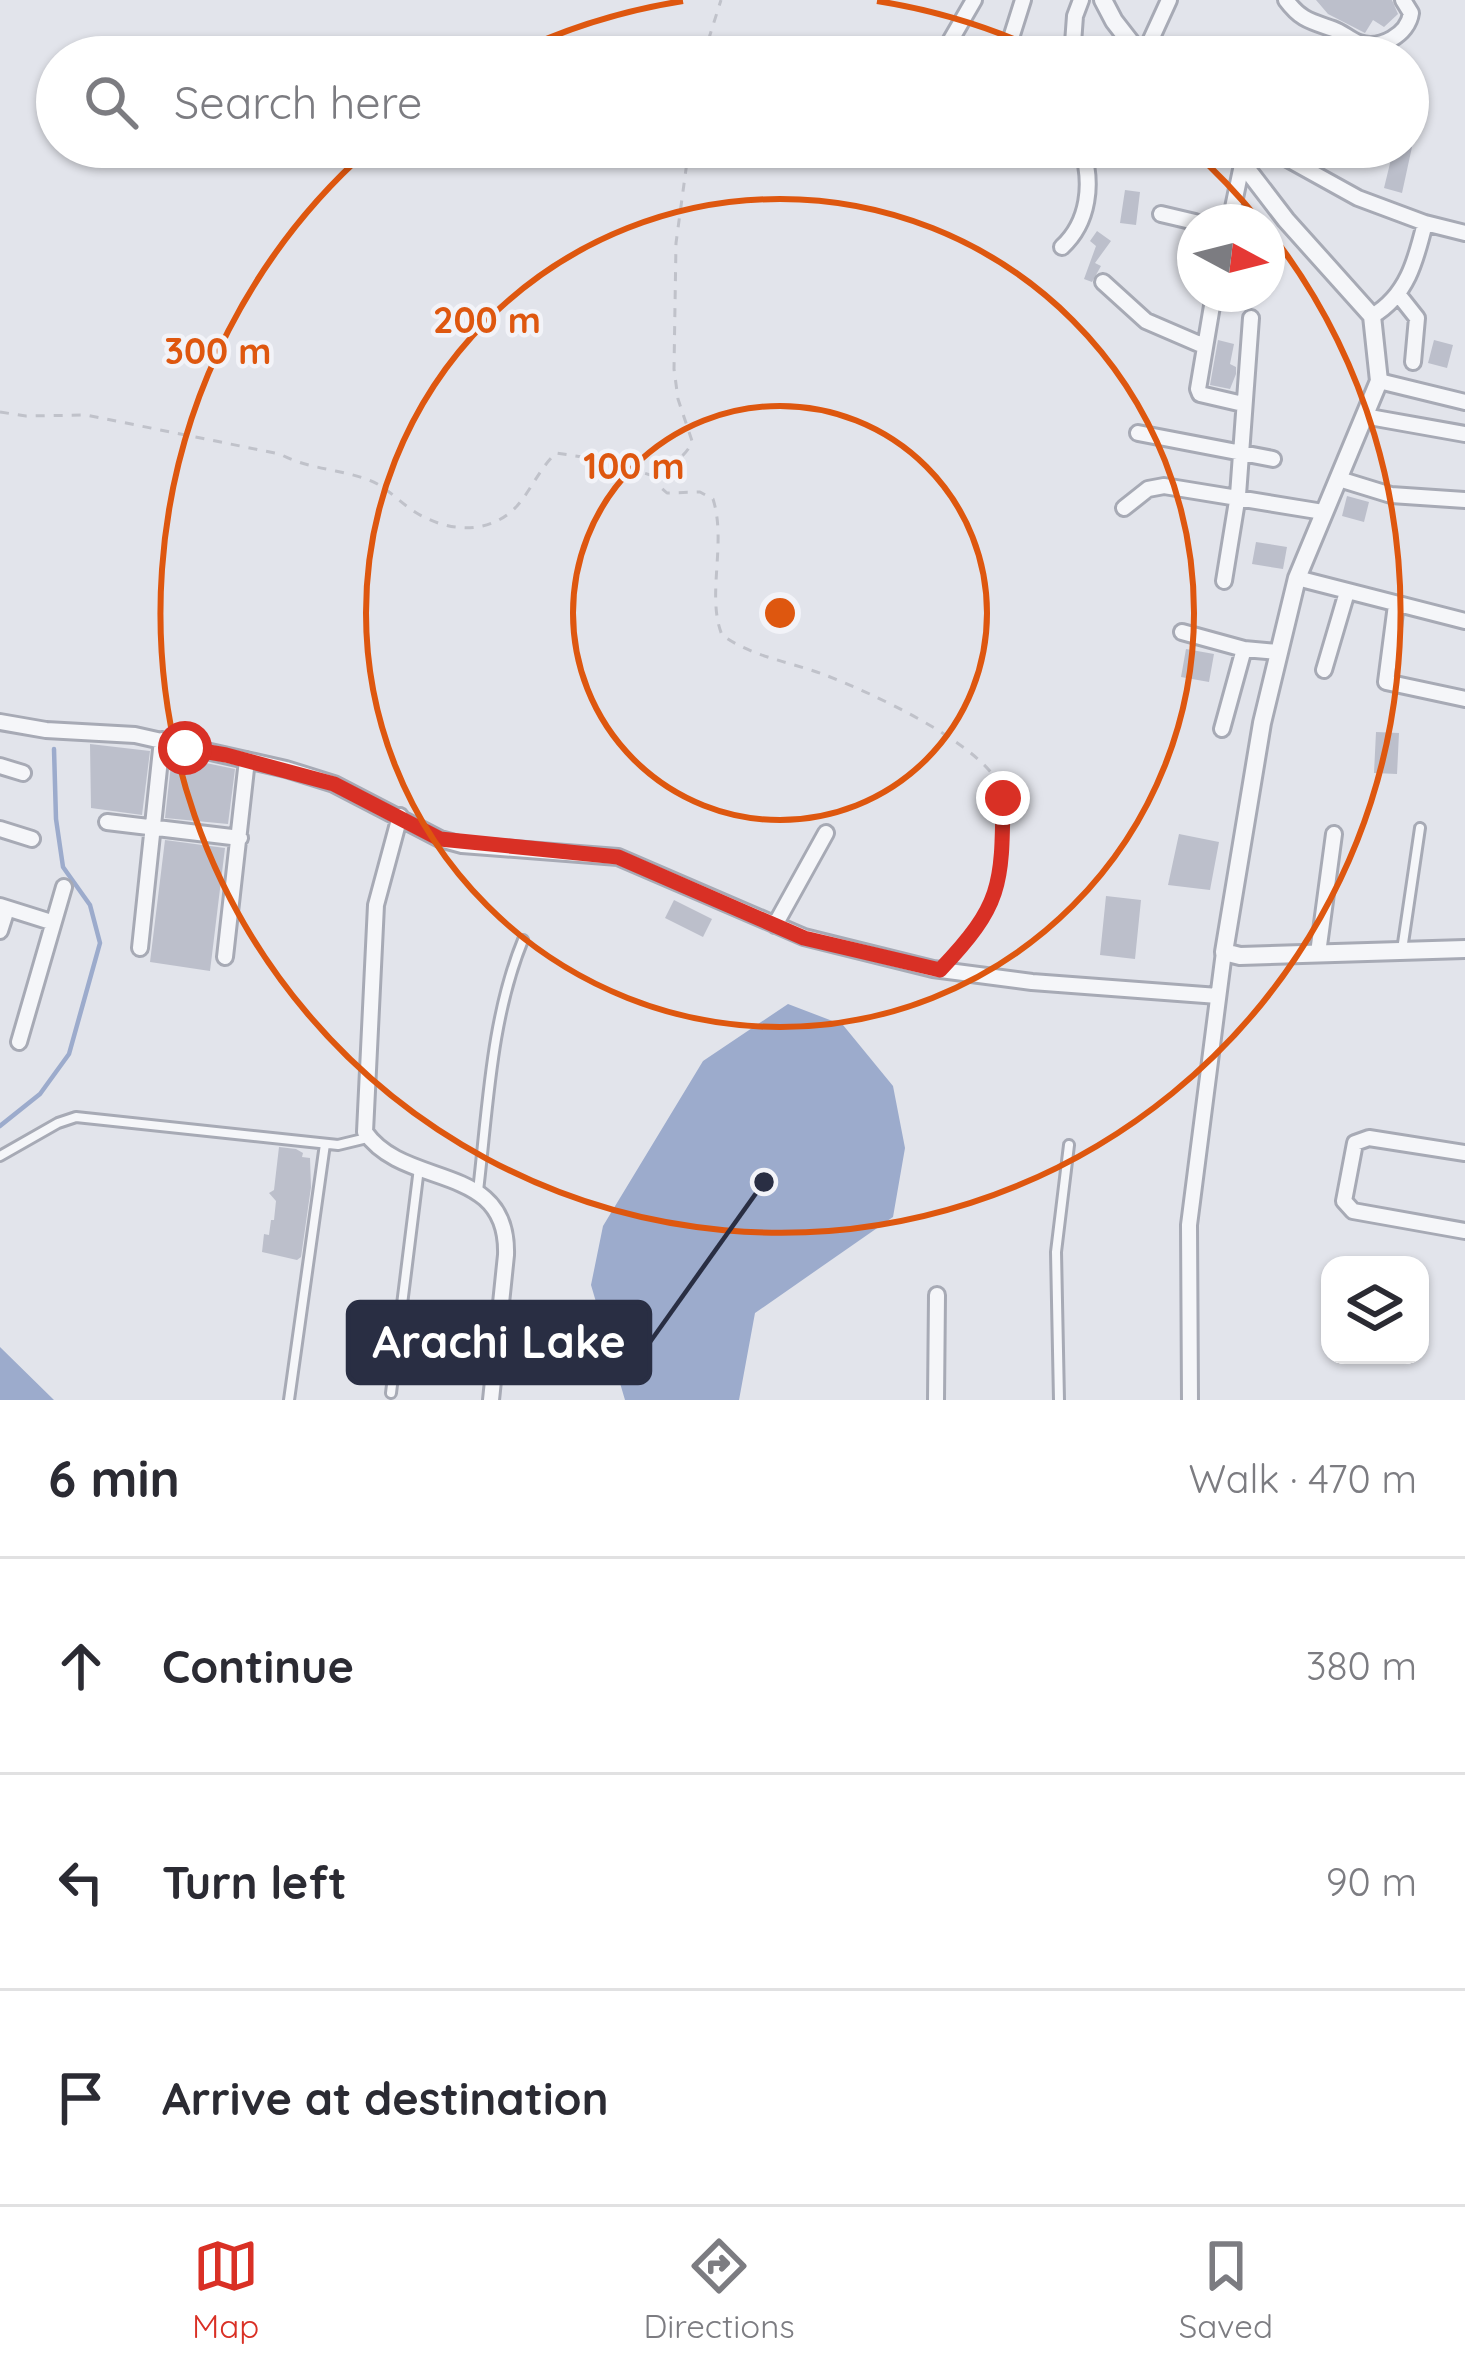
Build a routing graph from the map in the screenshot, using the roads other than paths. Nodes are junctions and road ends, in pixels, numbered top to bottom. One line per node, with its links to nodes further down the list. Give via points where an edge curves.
1 (974, 0): 8 (street)
2 (1023, 0): 9 (street)
3 (1081, 0): 10 (street)
4 (1103, 0): 11 (street)
5 (1169, 0): 12 (street)
6 (1286, 0): 13 (street, via 1299,18)
7 (1403, 0): 14 (street, via 1412,13)
8 (953, 36)
9 (1012, 36)
10 (1072, 36)
11 (1126, 36)
12 (1153, 36)
13 (1347, 36)
14 (1394, 36)
15 (1085, 168): 24 (street, via 1084,215)
16 (1235, 168): 19 (street)
17 (1247, 168): 28 (street)
18 (1302, 168): 22 (street)
19 (1232, 204)
20 (1161, 214): 21 (street)
21 (1177, 218)
22 (1425, 223): 23 (street); 26 (street)
23 (1465, 233)
24 (1062, 247)
25 (1103, 282): 30 (street, via 1146,321)
26 (1398, 294): 28 (street); 31 (street, via 1417,318)
27 (1211, 312): 30 (street)
28 (1372, 316): 32 (street)
29 (1251, 318): 34 (street)
30 (1204, 346): 34 (street, via 1200,394)
31 (1413, 362)
32 (1379, 381): 33 (street); 35 (street)
33 (1465, 401)
34 (1243, 404): 38 (street)
35 (1364, 416): 37 (street); 40 (street)
36 (1138, 433): 38 (street)
37 (1465, 434)
38 (1240, 452): 39 (street); 41 (street)
39 (1274, 459)
40 (1339, 479): 42 (street, via 1391,495); 44 (street)
41 (1238, 495): 43 (street, via 1155,486); 44 (street); 46 (street)
42 (1465, 500)
43 (1124, 508)
44 (1323, 512): 45 (street)
45 (1297, 578): 47 (street); 52 (street)
46 (1224, 580)
47 (1347, 592): 48 (street); 53 (street)
48 (1396, 604): 49 (street); 54 (street, via 1386,682)
49 (1465, 621)
50 (1182, 632): 51 (street)
51 (1244, 649): 52 (street); 56 (street)
52 (1277, 652): 79 (street)
53 (1324, 670)
54 (1465, 699)
55 (0, 722): 57 (street)
56 (1222, 729)
57 (162, 740): 58 (street); 63 (street)
58 (247, 760): 61 (street, via 334,784); 69 (street)
59 (0, 766): 60 (street)
60 (23, 773)
61 (400, 816): 73 (street, via 462,844 618,857); 84 (street, via 376,905 364,1090)
62 (106, 822): 63 (street)
63 (153, 828): 69 (street); 76 (street)
64 (1420, 828): 78 (lane)
65 (0, 829): 68 (street)
66 (826, 833): 73 (street)
67 (1334, 835): 80 (street)
68 (32, 838)
69 (240, 838): 81 (street)
70 (64, 886): 72 (street)
71 (4, 908): 72 (street); 74 (street)
72 (52, 922): 83 (street)
73 (775, 925): 82 (street, via 940,970)
74 (0, 932)
75 (523, 940): 90 (lane, via 500,1009)
76 (140, 948)
77 (1465, 949): 78 (street)
78 (1402, 950): 80 (street)
79 (1224, 952): 80 (street); 82 (street)
80 (1318, 953)
81 (225, 958)
82 (1218, 995): 98 (street, via 1189,1225)
83 (19, 1042)
84 (369, 1137): 85 (lane); 89 (street)
85 (325, 1144): 88 (lane, via 76,1117); 94 (lane)
86 (1069, 1145): 97 (lane, via 1056,1266)
87 (1465, 1153): 91 (street, via 1369,1138 1354,1143 1345,1201 1353,1211)
88 (0, 1156)
89 (419, 1167): 90 (street); 93 (lane)
90 (477, 1193): 95 (street, via 492,1203 506,1233)
91 (1465, 1231)
92 (937, 1295): 96 (street)
93 (391, 1393)
94 (289, 1400)
95 (491, 1400)
96 (936, 1400)
97 (1059, 1400)
98 (1190, 1400)

